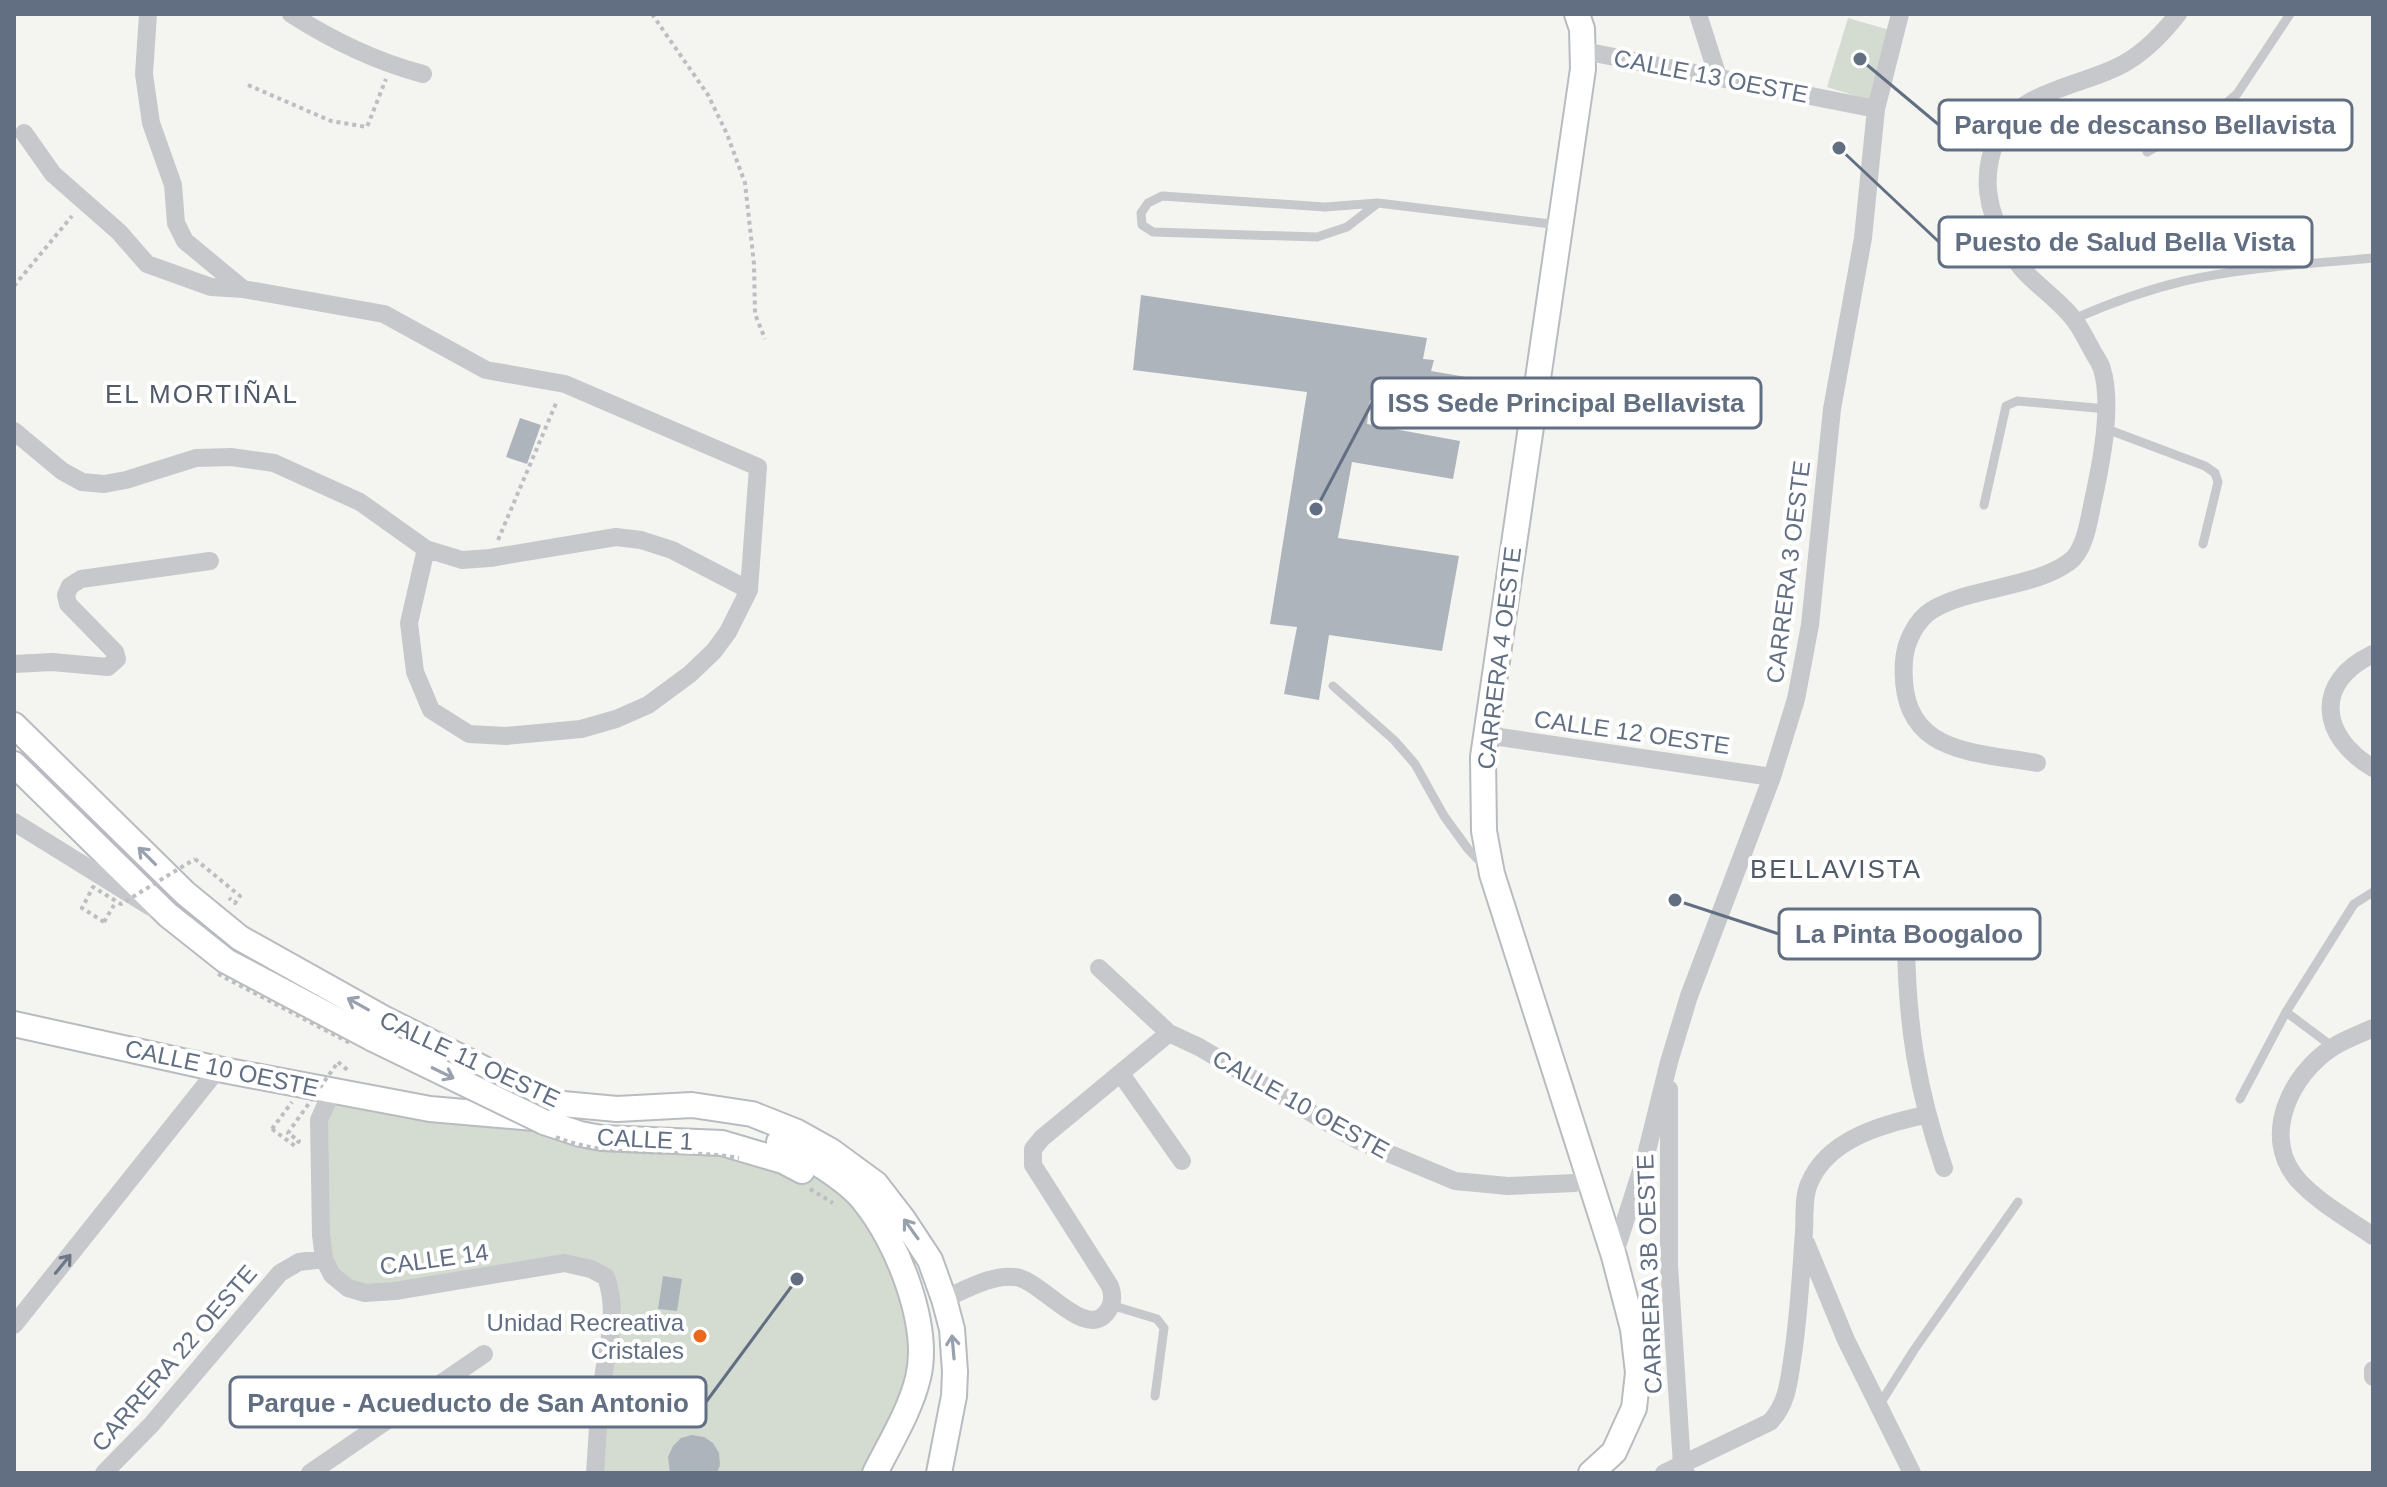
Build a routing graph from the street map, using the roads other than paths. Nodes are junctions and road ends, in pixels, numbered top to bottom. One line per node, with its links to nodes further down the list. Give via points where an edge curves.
1 (148, 14): 17 (street, via 144,74 151,123 173,185 176,223 185,241)
2 (291, 14): 9 (street, via 332,41)
3 (1577, 14): 8 (main road, CALLE 13 OESTE)
4 (1698, 14): 10 (street)
5 (1900, 14): 11 (street, CARRERA 3 OESTE)
6 (2178, 14): 18 (street, via 2126,63 2021,108 1999,132 1990,155 1986,194 2001,235 2022,269)
7 (2290, 14): 13 (lane, via 2237,94 2215,113)
8 (1584, 51): 10 (street, CALLE 13 OESTE); 15 (main road, CARRERA 4 OESTE)
9 (423, 74)
10 (1718, 77): 11 (street, CALLE 13 OESTE)
11 (1876, 109): 35 (street, CARRERA 3 OESTE, via 1863,238 1832,409 1810,625 1796,699)
12 (24, 133): 17 (street, via 53,174 147,264 211,287)
13 (2147, 152)
14 (1378, 203): 14 (lane, via 1347,227 1317,237 1153,232 1142,225 1141,213 1162,196 1325,207); 15 (lane)
15 (1559, 225): 31 (main road, CARRERA 4 OESTE)
16 (2373, 258): 18 (lane, via 2184,281)
17 (243, 289): 26 (street, via 384,314 486,370 565,384 758,467)
18 (2074, 319): 19 (street, via 2102,369)
19 (2107, 409): 20 (street); 22 (lane, via 2017,401 2006,406)
20 (2104, 428): 23 (lane, via 2215,473 2218,482); 32 (street, via 2090,514 2071,562 1930,610 1913,630 1905,653 1906,704 1917,725 1939,741 1976,753)
21 (14, 431): 24 (street, via 82,482 126,480 196,458 274,463 360,502)
22 (1984, 505)
23 (2203, 544)
24 (426, 549): 26 (street, via 462,560 616,537 672,550); 26 (street, via 409,623 410,653 431,710 469,734 581,729 648,705 714,651)
25 (210, 561): 28 (street, via 81,579 70,586 68,604 115,652 117,659 108,667)
26 (749, 590)
27 (2373, 654): 34 (street, via 2338,684 2330,721 2339,740)
28 (14, 664)
29 (1333, 686): 37 (lane, via 1415,764 1444,816)
30 (14, 725): 52 (main road, CALLE 11 OESTE, one-way to 30, via 240,938 185,893)
31 (1486, 735): 35 (street, CALLE 12 OESTE); 37 (main road, CARRERA 4 OESTE, via 1484,831)
32 (2037, 763)
33 (14, 764): 39 (main road)
34 (2373, 768)
35 (1772, 777): 47 (street, CARRERA 3 OESTE)
36 (14, 822): 39 (street)
37 (1492, 874): 62 (main road, CARRERA 4 OESTE)
38 (2373, 892): 42 (lane, via 2354,904)
39 (168, 915): 59 (main road, CALLE 1, one-way to 59, bridge, via 226,961 373,1039 566,1130 620,1140 722,1143 744,1157 783,1161 816,1178)
40 (1906, 942): 54 (street, via 1907,1001)
41 (1099, 968): 45 (street, CALLE 10 OESTE)
42 (2286, 1012): 46 (lane); 51 (lane)
43 (14, 1024): 48 (main road, CALLE 10 OESTE)
44 (2373, 1028): 46 (street)
45 (1169, 1033): 49 (street); 57 (street, CALLE 10 OESTE, via 1359,1141 1455,1181 1508,1186)
46 (2333, 1047): 61 (street, via 2294,1087 2284,1107 2282,1154 2298,1180)
47 (1669, 1062): 62 (street, CARRERA 3 OESTE); 74 (street, CARRERA 3B OESTE, via 1669,1265)
48 (218, 1069): 50 (main road, CALLE 10 OESTE); 66 (street, one-way to 48)
49 (1121, 1074): 55 (street); 65 (street, via 1033,1149 1033,1165 1110,1286)
50 (332, 1091): 53 (main road, CALLE 10 OESTE); 63 (street, via 318,1131)
51 (2240, 1099)
52 (552, 1103): 53 (main road, CALLE 10 OESTE); 64 (main road, CALLE 11 OESTE, one-way to 52, via 920,1242 876,1184 797,1132 752,1114 692,1105 617,1109)
53 (430, 1109): 59 (main road, CALLE 10 OESTE, via 603,1125 673,1119 748,1128 822,1166 863,1199)
54 (1925, 1115): 56 (street); 60 (street, via 1868,1132 1842,1144 1824,1161 1808,1185)
55 (1182, 1161)
56 (1944, 1168)
57 (1575, 1183)
58 (2018, 1202): 73 (lane)
59 (886, 1235): 68 (main road, via 915,1306)
60 (1804, 1236): 73 (street); 74 (street, via 1800,1307 1782,1410 1770,1422)
61 (2373, 1236)
62 (1614, 1256): 82 (main road, CARRERA 4 OESTE, via 1638,1373 1634,1408 1614,1452)
63 (324, 1259): 75 (street, CARRERA 22 OESTE, via 299,1262 280,1273); 77 (street, CALLE 14, via 332,1275 365,1293 564,1263 606,1277 613,1318)
64 (944, 1299): 65 (street, via 1009,1277 1029,1281 1087,1321 1099,1319); 68 (main road); 71 (main road, CALLE 11 OESTE, one-way to 64, via 952,1329)
65 (1111, 1305): 72 (lane, via 1157,1319 1164,1328)
66 (14, 1325)
67 (484, 1354): 76 (street)
68 (919, 1367): 78 (main road); 79 (main road, via 915,1412)
69 (2373, 1370): 70 (street)
70 (2373, 1377)
71 (954, 1396): 80 (main road); 81 (main road)
72 (1155, 1396)
73 (1878, 1407): 83 (street)
74 (1678, 1470)
75 (104, 1473)
76 (310, 1473)
77 (595, 1473)
78 (875, 1473)
79 (893, 1473)
80 (930, 1473)
81 (939, 1473)
82 (1591, 1473)
83 (1912, 1473)

